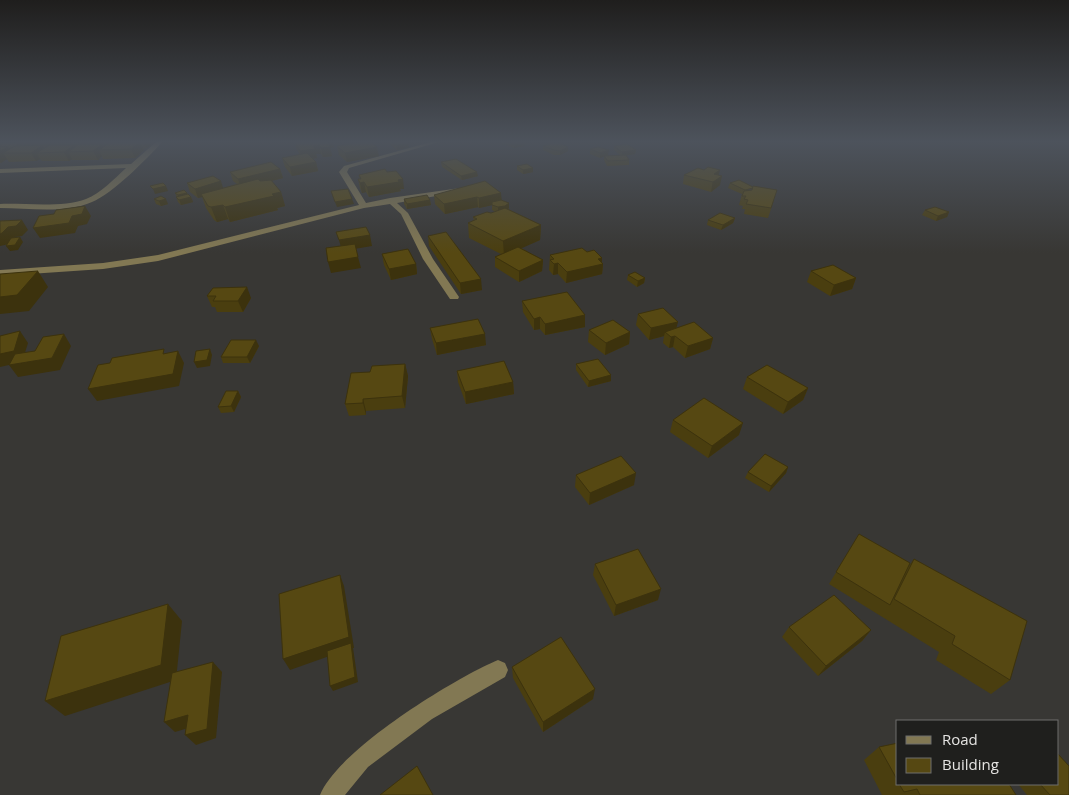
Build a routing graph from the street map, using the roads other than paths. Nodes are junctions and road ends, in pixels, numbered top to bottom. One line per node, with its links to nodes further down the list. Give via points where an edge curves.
1 (116, 179): 5 (street, via 90,201)
2 (347, 179): 6 (street)
3 (465, 188): 4 (street)
4 (390, 200): 6 (street); 8 (street, via 404,214 428,259)
5 (0, 206)
6 (364, 206): 7 (street, via 158,258)
7 (0, 274)
8 (454, 297)
9 (498, 670): 10 (street, via 425,712 361,760)
10 (331, 795)

